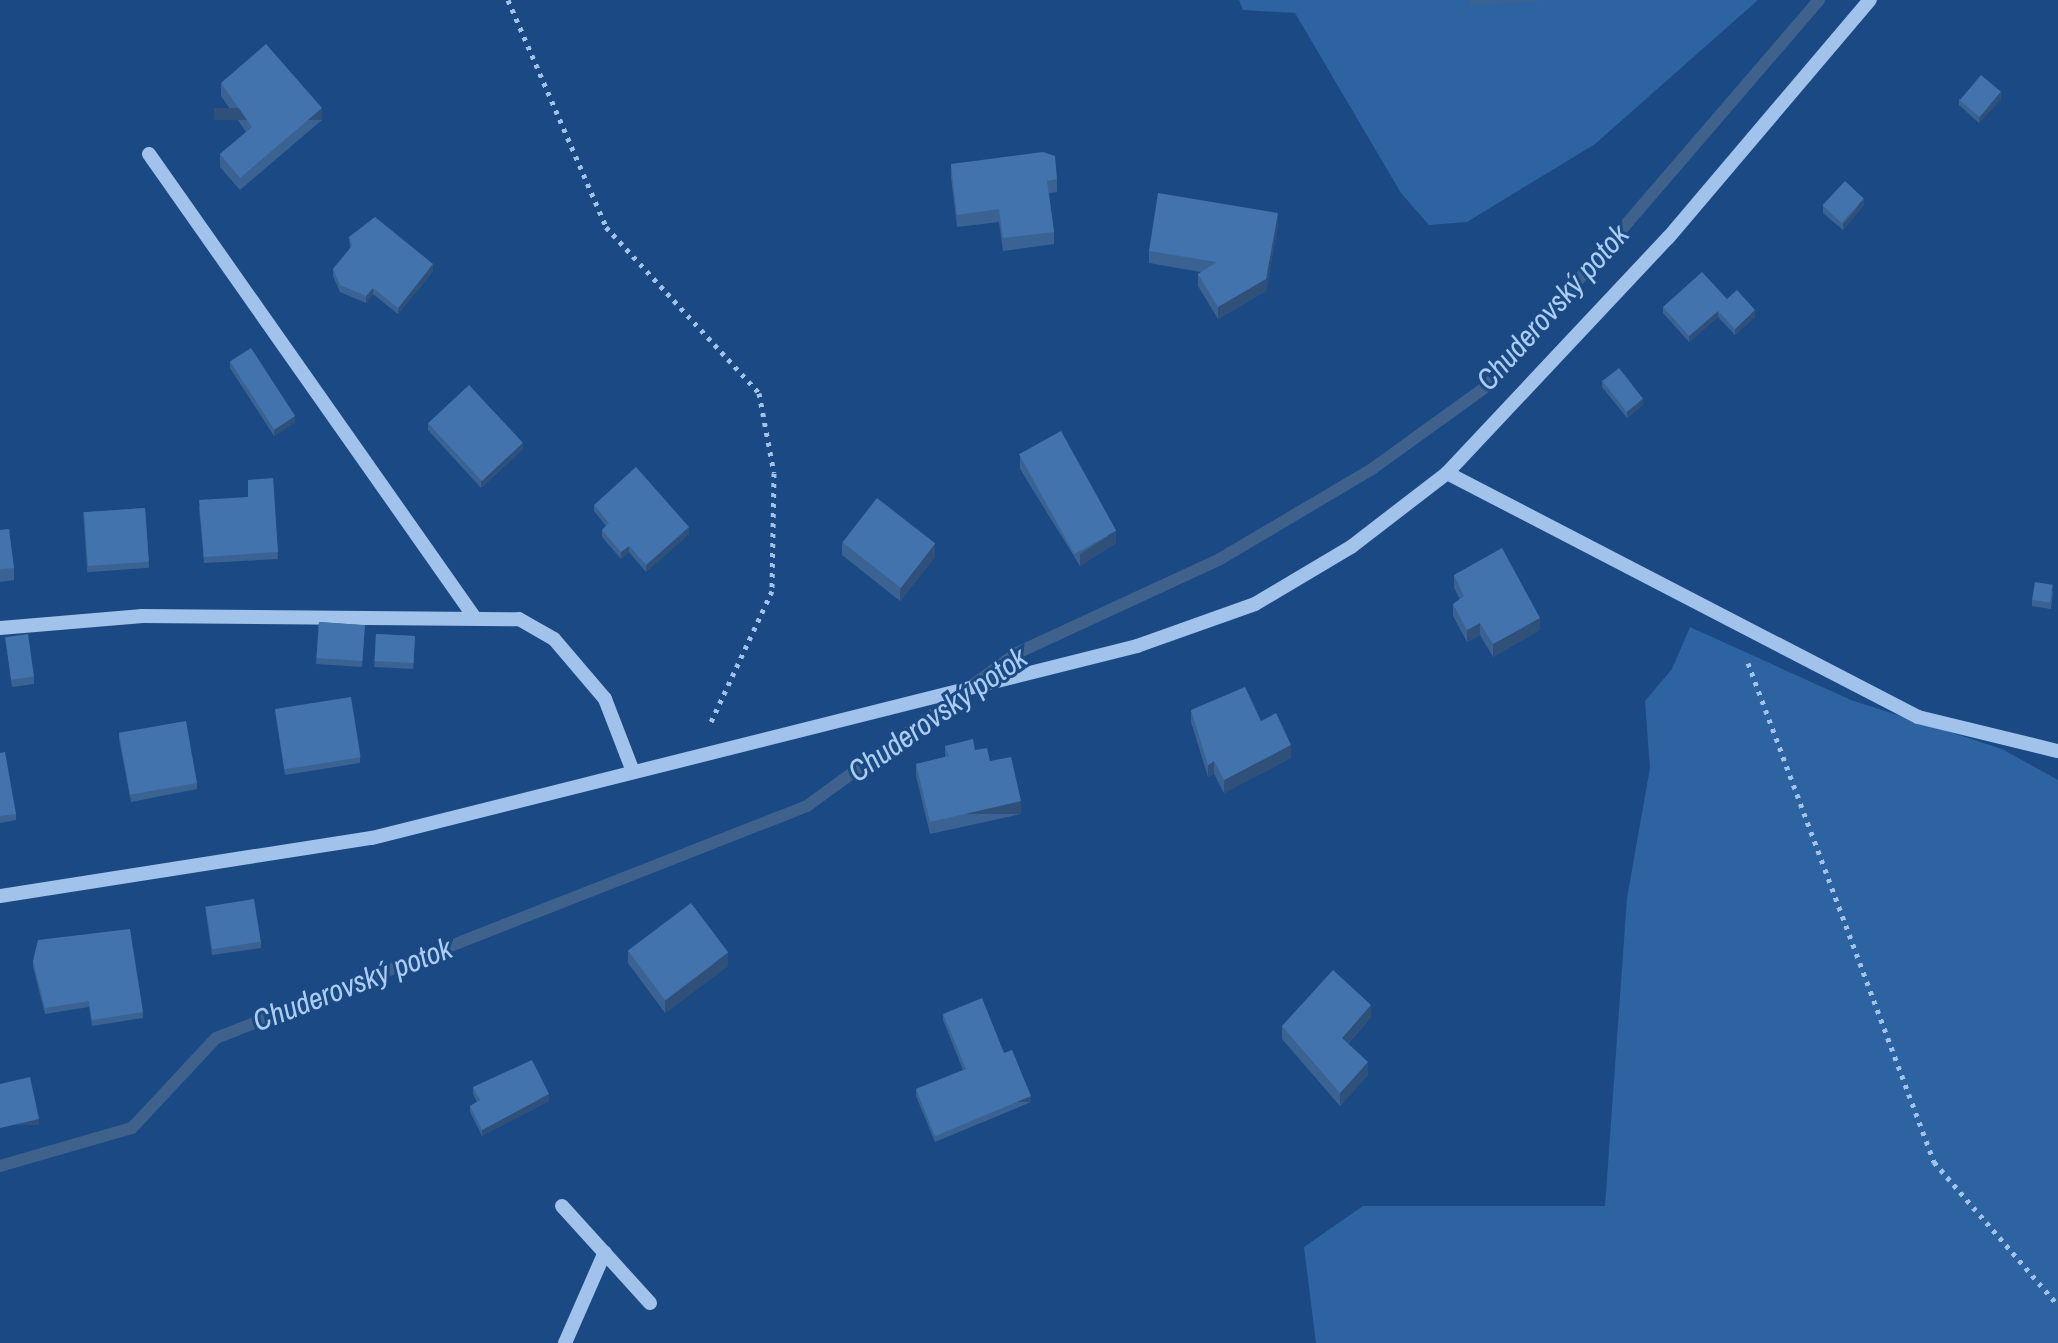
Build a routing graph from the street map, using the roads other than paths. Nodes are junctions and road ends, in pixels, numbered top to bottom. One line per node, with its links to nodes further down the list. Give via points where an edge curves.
1 (1870, 0): 3 (street, via 1668,238)
2 (149, 154): 4 (street)
3 (1447, 473): 6 (street, via 1918,717); 7 (street, via 1351,547 1255,604 1137,646)
4 (475, 618): 5 (street, via 142,616); 7 (street, via 519,619 554,639 605,699)
5 (0, 628)
6 (2058, 751)
7 (632, 769): 8 (street, via 372,838)
8 (0, 896)
9 (562, 1206): 10 (street)
10 (605, 1252): 11 (street); 12 (street)
11 (650, 1303)
12 (565, 1343)

